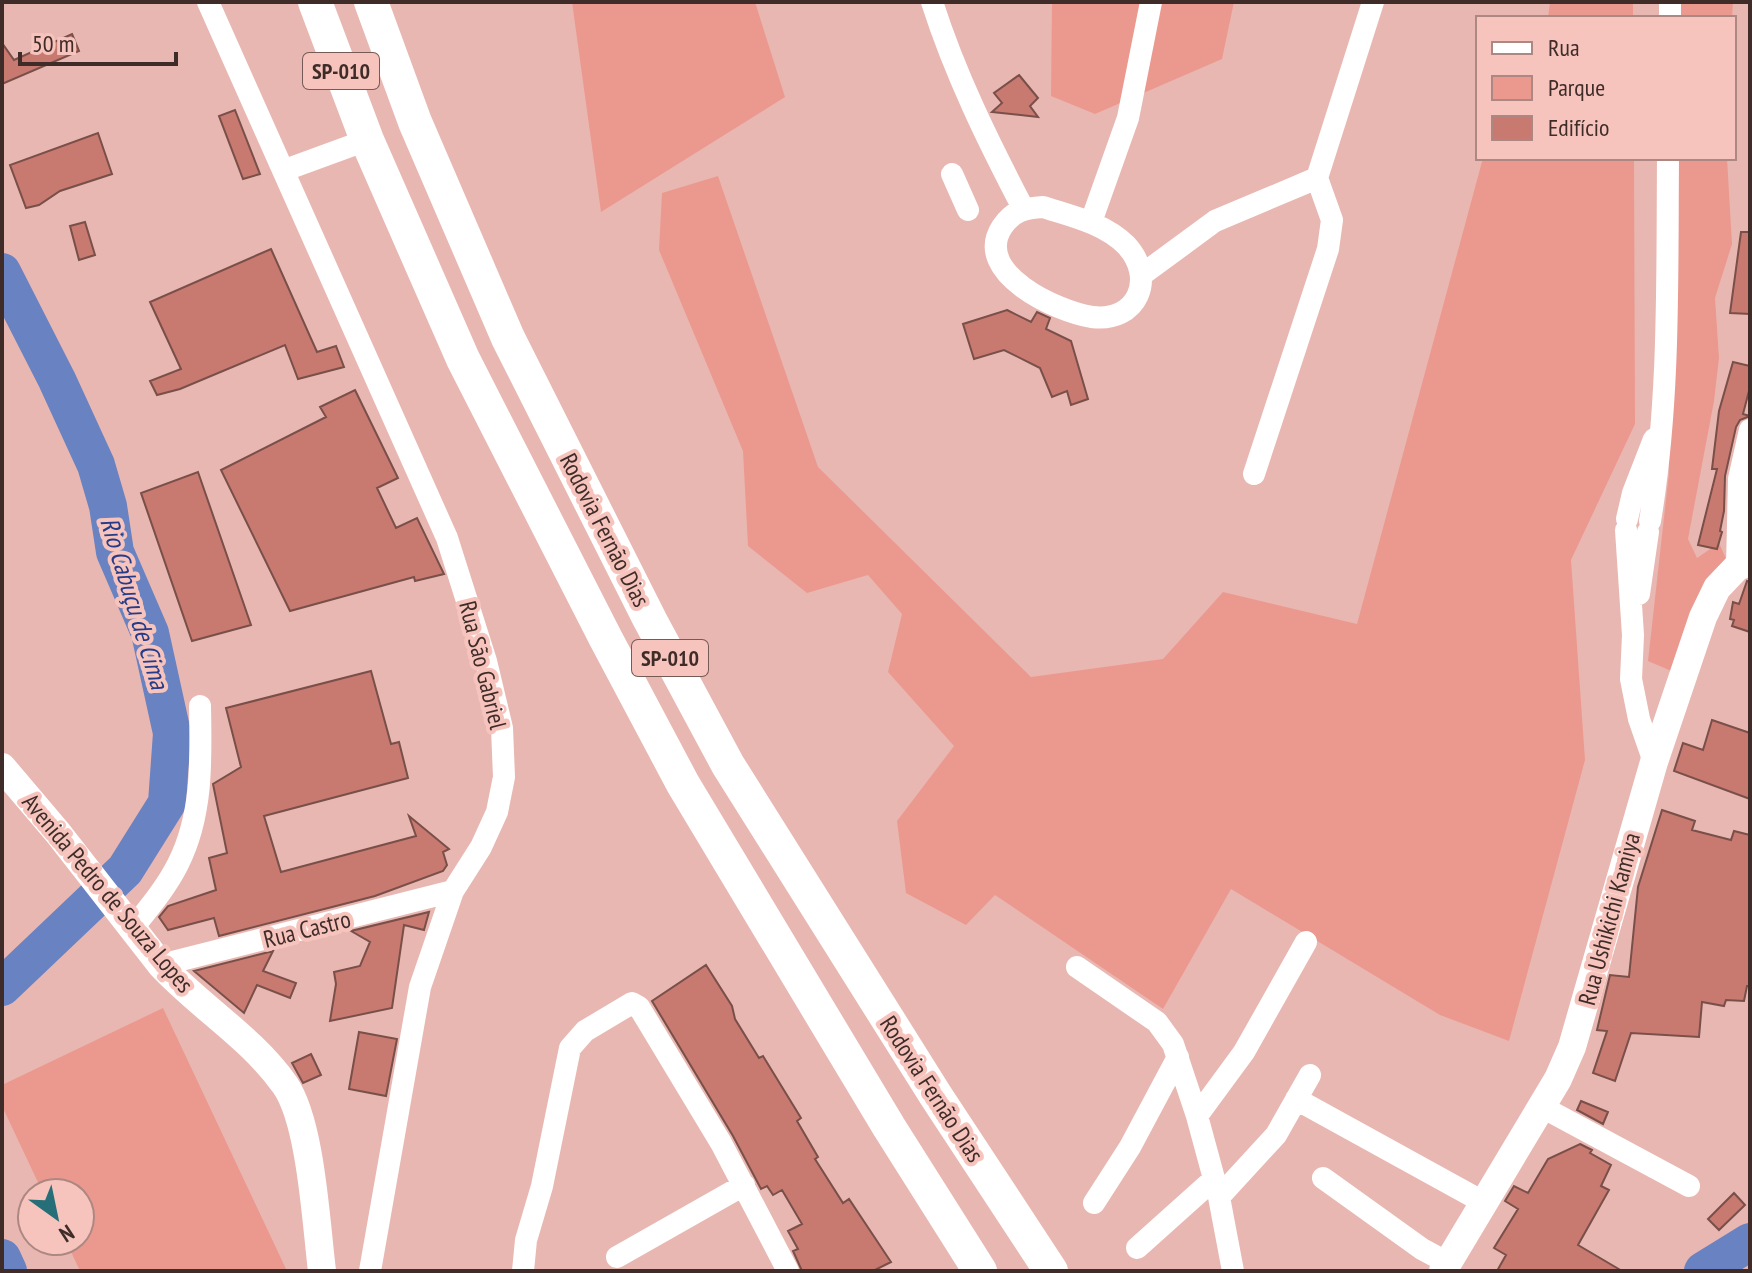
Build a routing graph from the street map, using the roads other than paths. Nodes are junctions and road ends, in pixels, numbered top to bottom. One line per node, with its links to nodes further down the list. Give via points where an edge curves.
1 (208, 2): 9 (street, Rua São Gabriel)
2 (315, 2): 7 (highway, Rodovia Fernão Dias / SP-010)
3 (371, 2): 48 (highway, Rodovia Fernão Dias / SP-010, via 415,122 508,338 657,633 728,765)
4 (932, 2): 12 (street, via 971,105)
5 (1151, 2): 14 (street, via 1128,118)
6 (1373, 2): 11 (street)
7 (367, 140): 9 (street); 47 (highway, Rodovia Fernão Dias / SP-010, via 463,359 683,784)
8 (1668, 160): 19 (street, via 1666,352 1660,427 1639,473)
9 (285, 170): 24 (street, Rua São Gabriel, via 447,538 502,728 504,777 497,812)
10 (952, 174): 13 (street)
11 (1317, 178): 15 (street, via 1215,221); 17 (street, via 1332,220 1331,233)
12 (1023, 208): 14 (street, via 1043,207); 15 (street, via 997,234 997,255 1007,273 1048,303 1081,316 1121,313 1135,301)
13 (968, 210)
14 (1091, 222): 15 (street, via 1124,244)
15 (1143, 274)
16 (1750, 430): 18 (street, via 1739,479)
17 (1254, 474)
18 (1743, 565): 21 (main road, Rua Ushikichi Kamiya, via 1717,588 1703,617)
19 (1631, 679): 21 (street, via 1647,710); 22 (street)
20 (200, 706): 25 (street, via 192,832 158,896)
21 (1665, 728): 22 (main road, Rua Ushikichi Kamiya)
22 (1654, 762): 32 (main road, Rua Ushikichi Kamiya, via 1579,1028)
23 (2, 767): 25 (main road, Avenida Pedro de Souza Lopes)
24 (453, 891): 27 (street, Rua Castro); 44 (street, Rua São Gabriel, via 420,987)
25 (129, 926): 27 (main road, Avenida Pedro de Souza Lopes)
26 (1306, 942): 33 (street, via 1244,1052)
27 (161, 965): 43 (main road, Avenida Pedro de Souza Lopes, via 261,1057 295,1103)
28 (1077, 967): 29 (street, via 1157,1022)
29 (1178, 1057): 33 (street); 39 (street)
30 (1310, 1075): 31 (street)
31 (1296, 1099): 37 (street, via 1265,1149); 38 (street)
32 (1542, 1107): 36 (street); 38 (main road, Rua Ushikichi Kamiya)
33 (1197, 1116): 37 (street)
34 (1323, 1178): 42 (street)
35 (744, 1185): 41 (street); 45 (street, via 639,1007 624,1005 570,1048); 46 (street)
36 (1689, 1186)
37 (1216, 1188): 40 (street); 49 (street)
38 (1483, 1202): 42 (main road, Rua Ushikichi Kamiya)
39 (1094, 1203)
40 (1137, 1248)
41 (617, 1257)
42 (1446, 1267)
43 (322, 1271)
44 (370, 1271)
45 (523, 1271)
46 (788, 1271)
47 (980, 1271)
48 (1051, 1271)
49 (1233, 1271)

